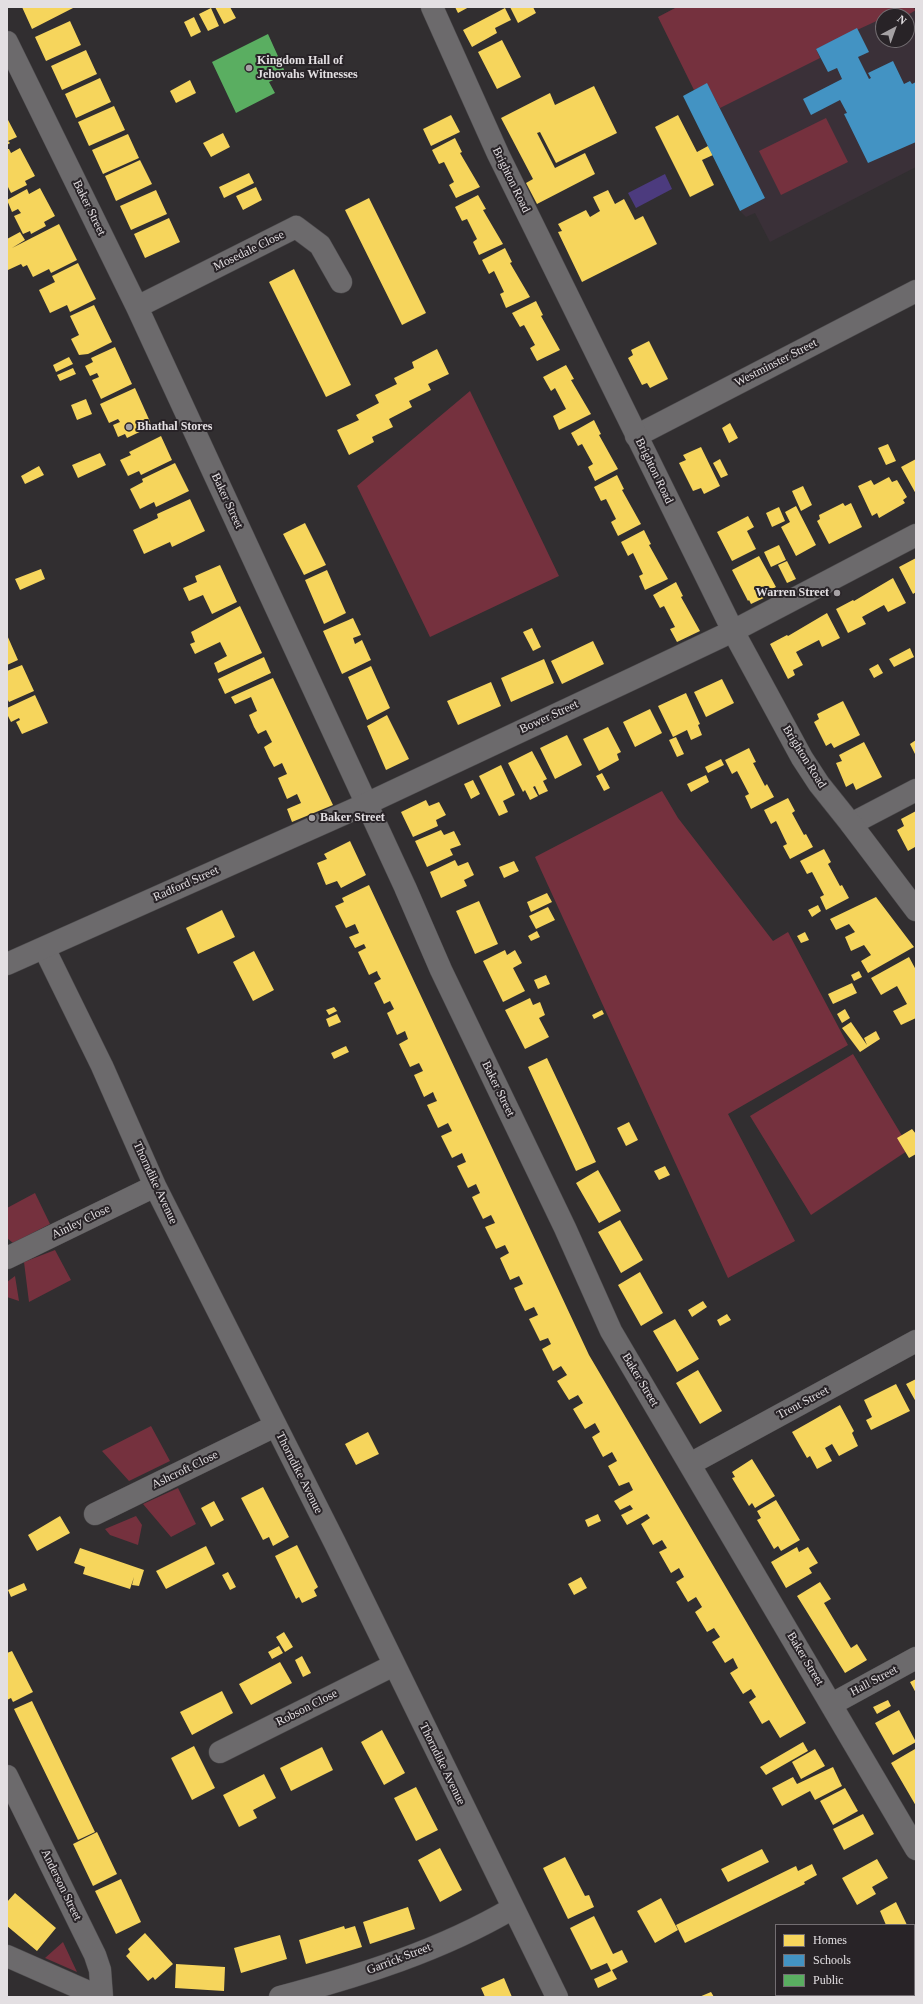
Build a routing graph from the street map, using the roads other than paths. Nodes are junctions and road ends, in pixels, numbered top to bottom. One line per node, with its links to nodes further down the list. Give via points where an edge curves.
1 (432, 7): 6 (street, Brighton Road, via 498,154)
2 (7, 42): 5 (street, Baker Street)
3 (341, 282): 5 (street, Mosedale Close, via 320,245 296,227)
4 (916, 291): 6 (street, Westminster Street)
5 (137, 306): 10 (street, Baker Street)
6 (636, 436): 8 (street, Brighton Road)
7 (916, 535): 8 (street)
8 (733, 631): 10 (street, Bower Street); 11 (street, Brighton Road, via 802,758)
9 (916, 790): 11 (street)
10 (366, 804): 13 (street, Radford Street); 19 (street, Baker Street, via 611,1331)
11 (851, 824): 12 (street, Brighton Road)
12 (916, 910)
13 (44, 948): 14 (street, Radford Street); 15 (street, Thorndike Avenue, via 102,1066)
14 (7, 964)
15 (155, 1186): 16 (street, Ainley Close); 18 (street, Thorndike Avenue)
16 (7, 1258)
17 (916, 1342): 19 (street, Trent Street)
18 (275, 1426): 20 (street, Ashcroft Close); 22 (street, Thorndike Avenue)
19 (690, 1464): 23 (street, Baker Street)
20 (95, 1514)
21 (916, 1658): 23 (street, Hall Street)
22 (394, 1665): 24 (street, Robson Close); 27 (street, Thorndike Avenue)
23 (832, 1704): 26 (street, Baker Street)
24 (220, 1752)
25 (7, 1776): 29 (street, Anderson Street, via 95,1955 100,1970)
26 (916, 1849)
27 (513, 1908): 30 (street, Garrick Street, via 394,1963); 31 (street, Thorndike Avenue)
28 (7, 1956): 29 (street)
29 (101, 1997)
30 (280, 1997)
31 (557, 1997)

